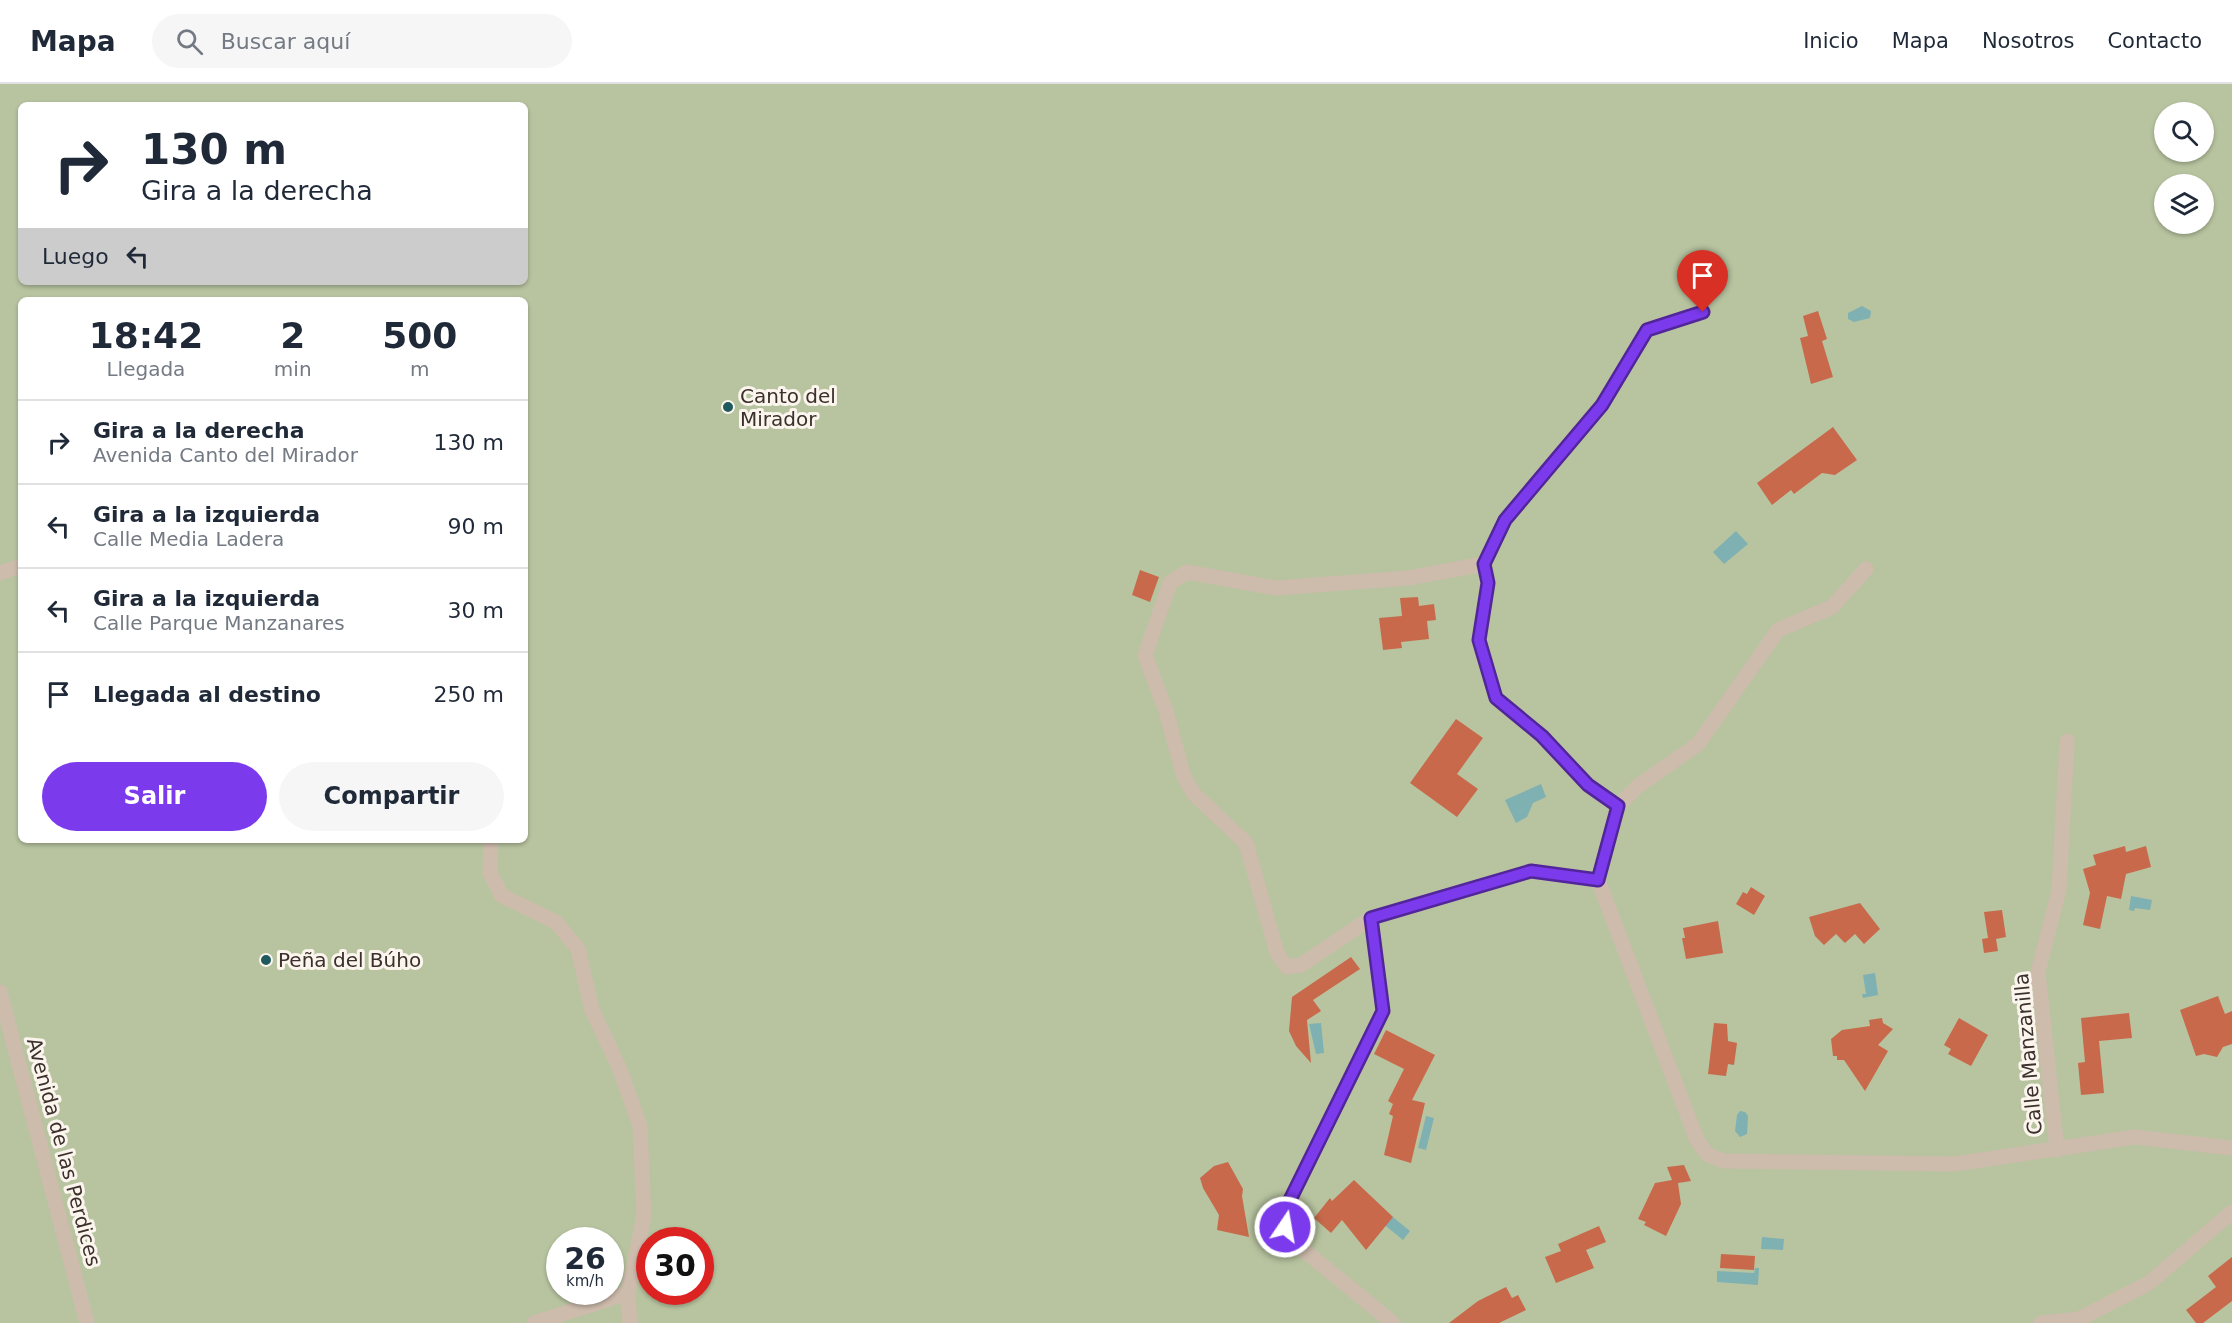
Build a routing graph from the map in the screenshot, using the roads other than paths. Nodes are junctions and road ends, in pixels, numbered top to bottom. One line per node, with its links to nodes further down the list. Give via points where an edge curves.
1 (1703, 312): 2 (street, via 1647,330 1602,405 1505,520)
2 (1484, 564): 7 (street, via 1488,583 1479,640 1496,698 1542,736 1588,785); 10 (street, via 1408,578 1276,588 1187,572 1170,583 1145,655 1184,777 1194,794 1246,843 1277,953 1287,967 1301,965)
3 (18, 567): 5 (street)
4 (1866, 569): 7 (street, via 1832,608 1778,630 1698,744 1638,786)
5 (0, 573)
6 (2067, 741): 13 (street, Calle Manzanilla, via 2059,890 2038,972)
7 (1618, 806): 9 (street)
8 (491, 843): 15 (street, via 490,873 502,896 556,922 578,949 592,1010 619,1067 640,1126 644,1216)
9 (1598, 880): 10 (street, via 1531,871); 13 (street, via 1697,1140 1708,1155 1724,1161 1954,1164)
10 (1371, 918): 19 (street, via 1383,1011 1285,1210 1285,1227 1294,1242)
11 (0, 992): 16 (street, Avenida de las Perdices)
12 (2232, 1148): 13 (street, via 2135,1137)
13 (2057, 1150)
14 (2232, 1212): 20 (street, via 2149,1283 2079,1319)
15 (628, 1293): 17 (street); 18 (street)
16 (87, 1323)
17 (534, 1323)
18 (630, 1323)
19 (1393, 1323)
20 (2041, 1323)

